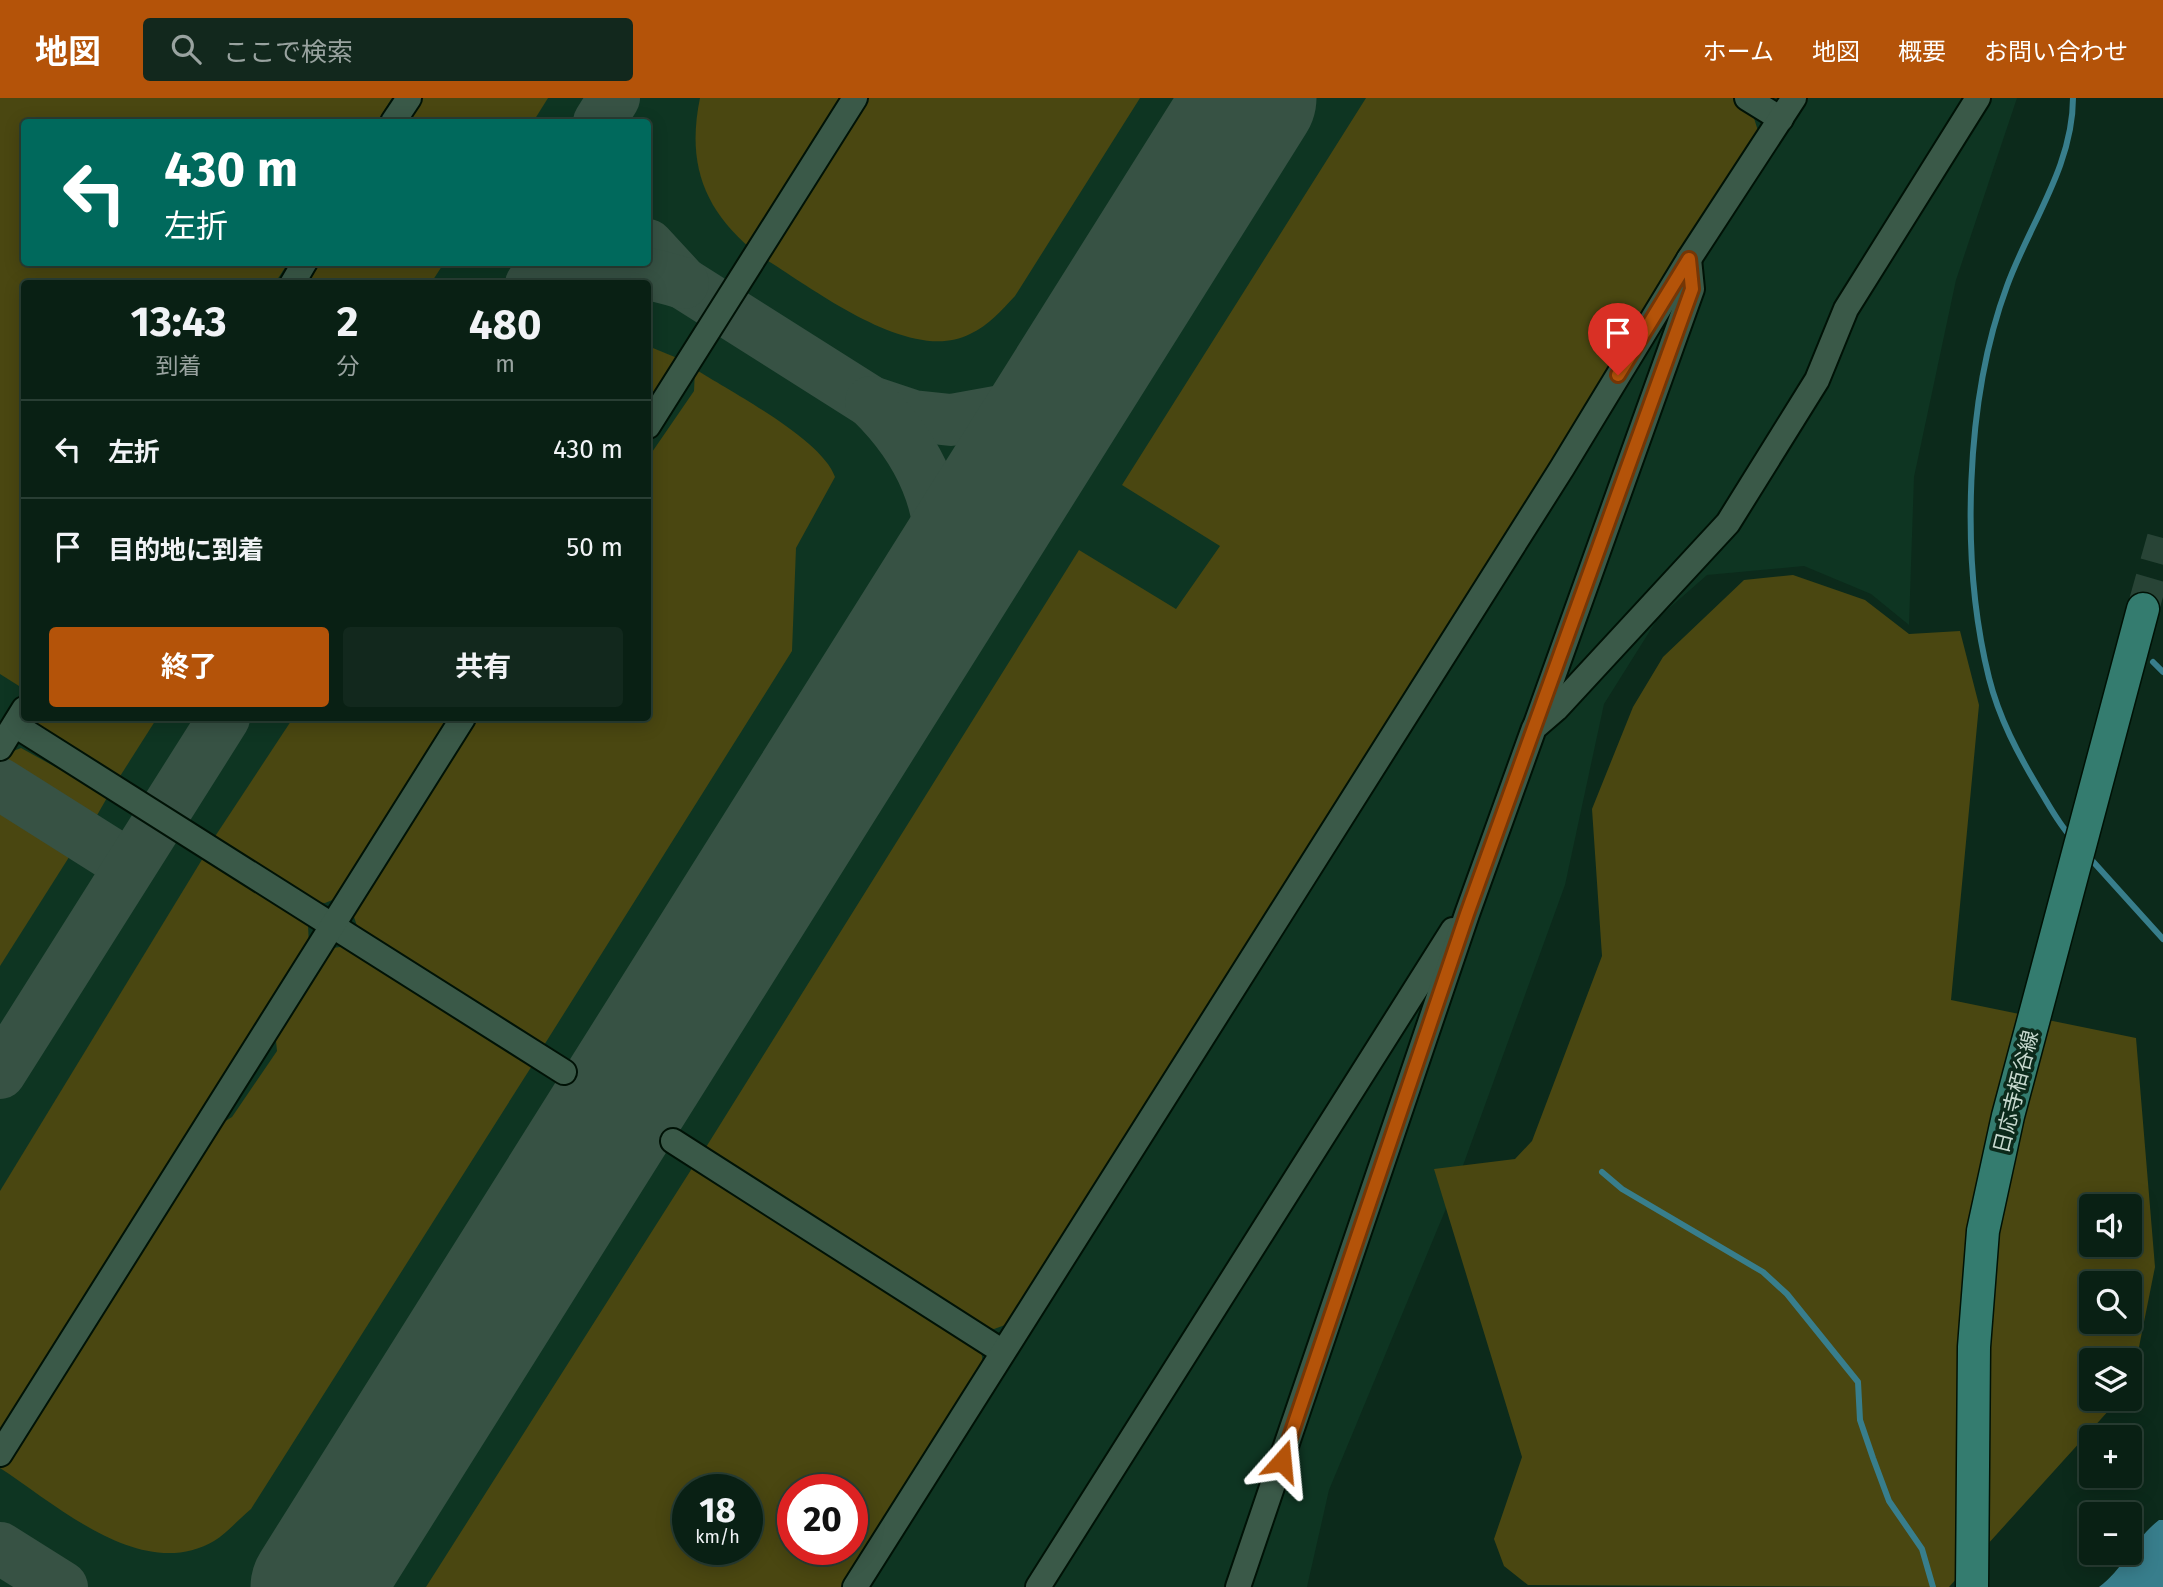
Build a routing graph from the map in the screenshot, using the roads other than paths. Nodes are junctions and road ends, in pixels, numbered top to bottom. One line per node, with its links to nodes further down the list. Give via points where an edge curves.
1 (409, 98): 6 (lane)
2 (855, 98): 9 (lane)
3 (1747, 98): 7 (lane)
4 (1794, 98): 7 (lane)
5 (1978, 98): 14 (lane, via 1846,309 1817,380 1728,523)
6 (395, 119)
7 (1781, 119): 8 (lane)
8 (1689, 259): 14 (lane, via 1692,289); 20 (lane, via 1562,468)
9 (651, 421)
10 (2143, 609): 25 (main road, 日応寺栢谷線, via 2008,1116 1983,1231 1974,1348)
11 (20, 717): 15 (lane)
12 (26, 721): 17 (lane)
13 (461, 721): 17 (lane)
14 (1534, 728): 16 (lane)
15 (0, 748)
16 (1467, 914): 23 (lane, via 1447,937); 24 (lane)
17 (333, 924): 18 (lane); 21 (lane)
18 (564, 1072)
19 (673, 1141): 20 (lane)
20 (1003, 1352): 22 (lane)
21 (0, 1454)
22 (855, 1587)
23 (1038, 1587)
24 (1238, 1587)
25 (1972, 1587)

